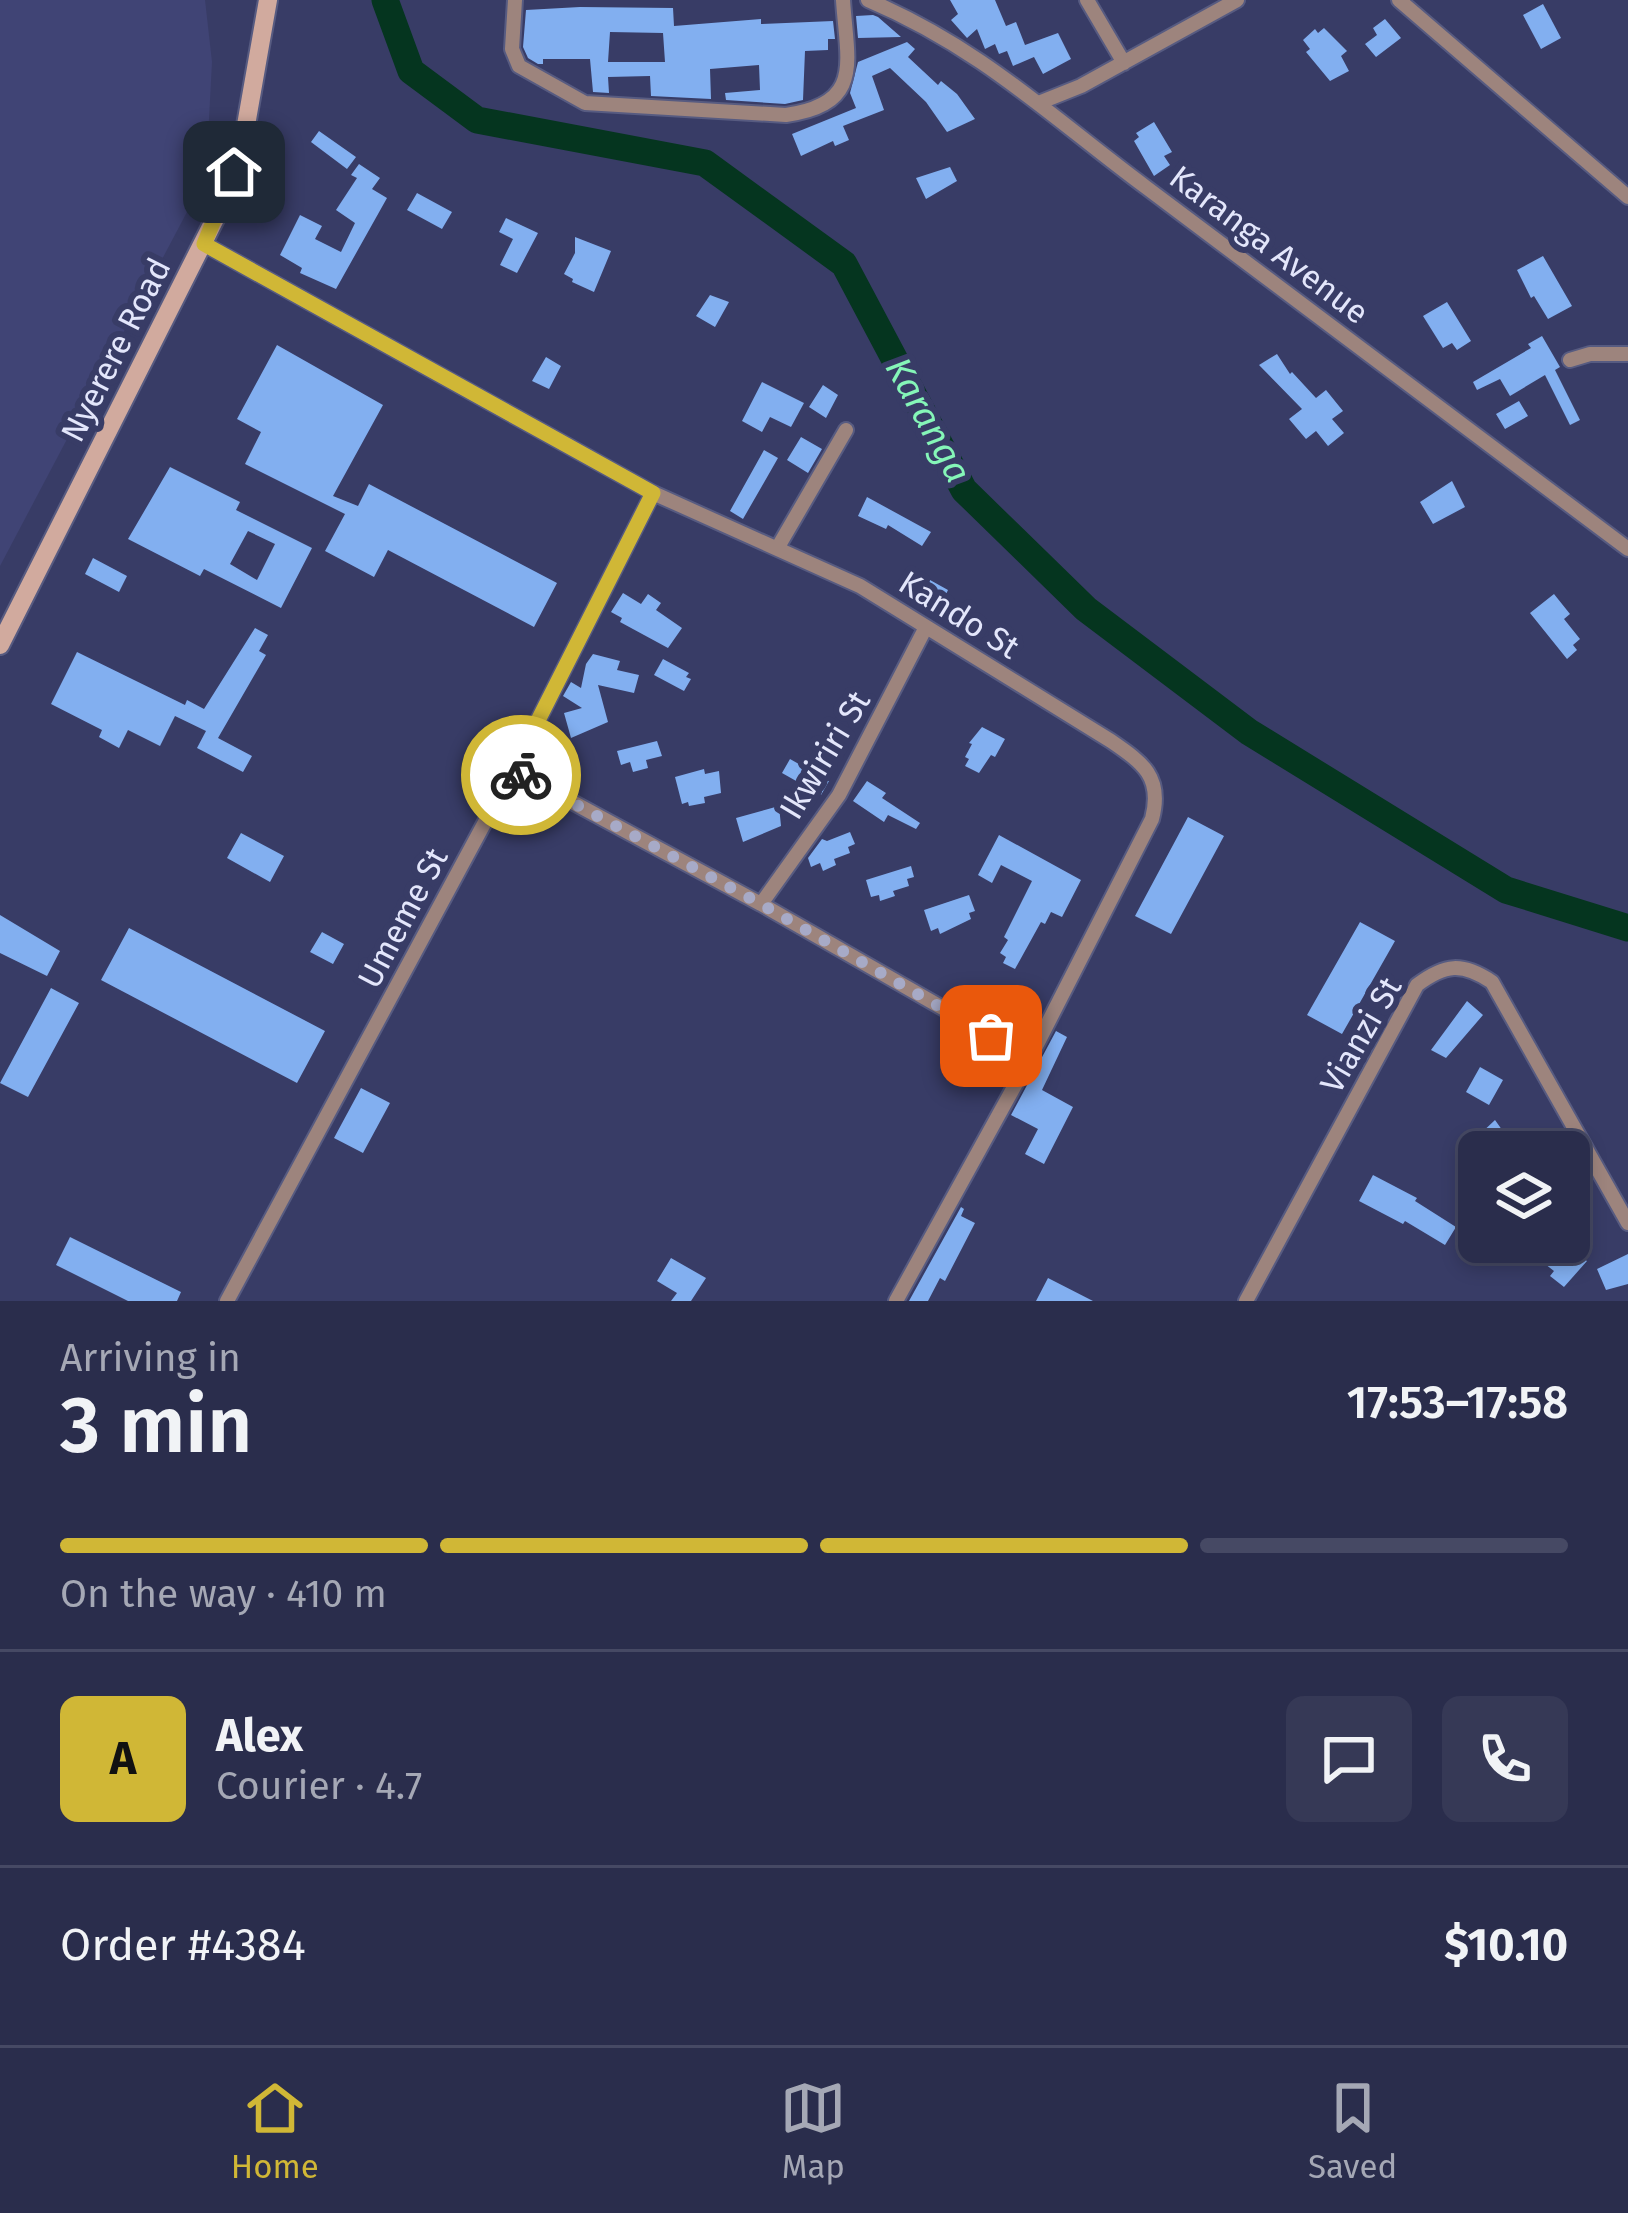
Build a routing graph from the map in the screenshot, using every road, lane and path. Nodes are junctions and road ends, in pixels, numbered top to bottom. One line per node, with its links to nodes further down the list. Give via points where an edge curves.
1 (268, 0): 11 (street, Nyerere Road, via 242,148)
2 (514, 0): 3 (street, via 519,67 584,103 786,115 816,111 839,92 847,72)
3 (843, 0)
4 (1087, 0): 8 (street)
5 (1237, 0): 8 (street)
6 (1399, 0): 10 (street)
7 (873, 1): 9 (street, Karanga Avenue, via 918,21)
8 (1124, 63): 9 (street)
9 (1041, 102): 17 (street, Karanga Avenue)
10 (1628, 197)
11 (204, 244): 15 (street, Kando St); 19 (street, Nyerere Road)
12 (1628, 354): 13 (street)
13 (1570, 360)
14 (846, 430): 16 (street)
15 (653, 493): 16 (street, Kando St); 20 (street, Umeme St)
16 (778, 547): 18 (street, Kando St)
17 (1628, 549)
18 (926, 627): 21 (street, Ikwiriri St, via 839,795); 22 (street, Kando St, via 1140,761 1157,798)
19 (0, 645)
20 (513, 770): 21 (street); 24 (street, Umeme St)
21 (761, 904): 22 (street)
22 (1030, 1058): 25 (street, Kando St)
23 (1628, 1223): 26 (street, Vianzi St, via 1492,982 1453,965 1417,985)
24 (227, 1301)
25 (896, 1301)
26 (1246, 1301)

